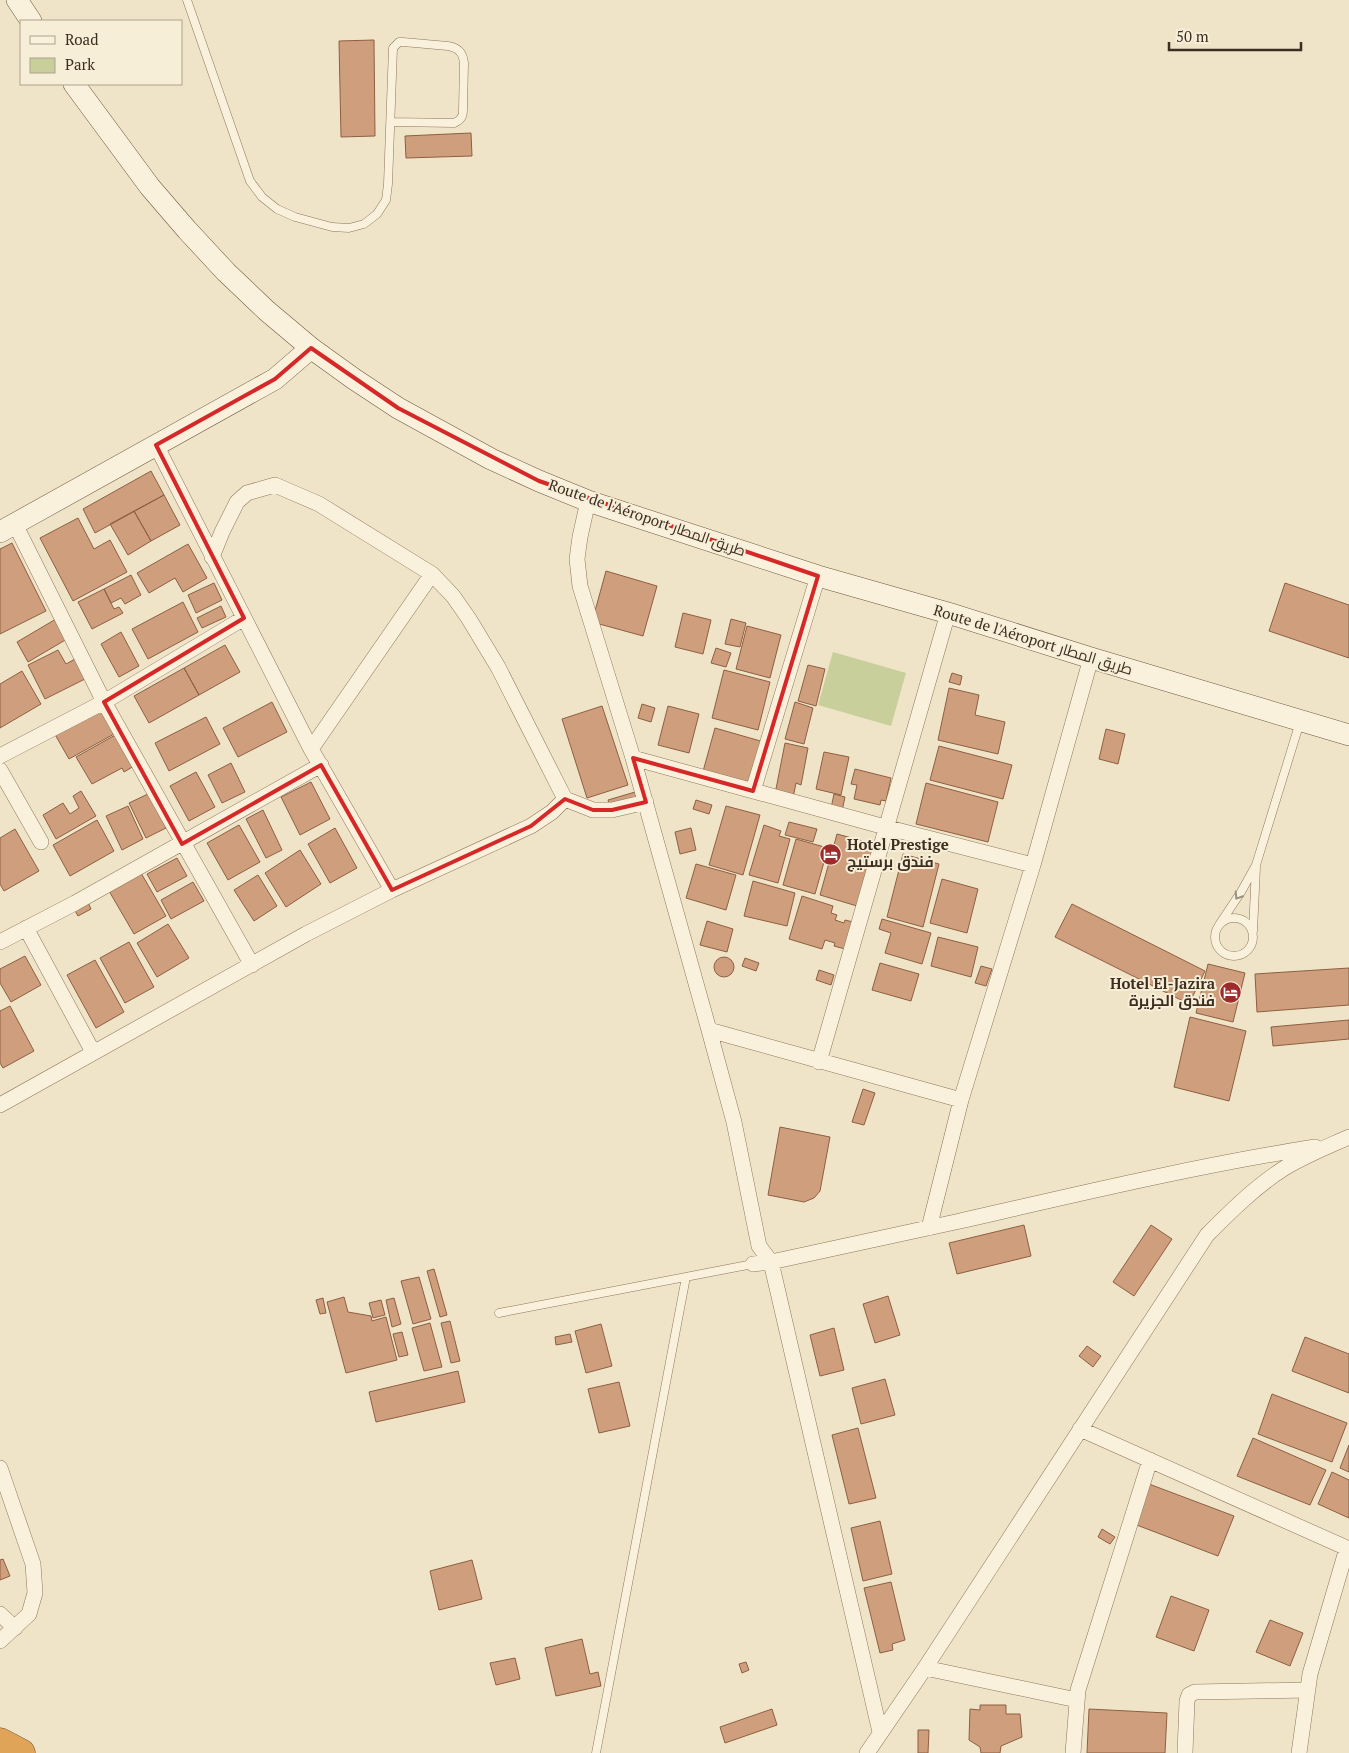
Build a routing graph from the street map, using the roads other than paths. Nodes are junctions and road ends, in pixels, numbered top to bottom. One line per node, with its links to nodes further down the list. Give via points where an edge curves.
1 (16, 0): 3 (street)
2 (187, 0): 5 (lane, via 250,181 262,197 278,209 332,227 364,224 377,214 386,200)
3 (30, 20)
4 (75, 85): 6 (street, Route de l'Aéroport طريق المطار, via 144,179 187,230 226,272)
5 (392, 122): 5 (lane, via 392,52 396,44 448,46 460,51 464,63 463,116 460,121 454,124)
6 (311, 348): 7 (street, via 275,379); 8 (street, Route de l'Aéroport طريق المطار, via 398,408 444,434 523,474)
7 (156, 445): 9 (street); 10 (street)
8 (588, 501): 12 (street, Route de l'Aéroport طريق المطار); 21 (street, via 577,559 580,586)
9 (8, 528): 16 (street)
10 (212, 558): 11 (street, via 237,502 247,493 275,485 319,504); 14 (street)
11 (432, 574): 19 (street); 25 (street, via 453,596 498,667)
12 (818, 576): 13 (street, Route de l'Aéroport طريق المطار); 24 (street)
13 (948, 613): 15 (street, Route de l'Aéroport طريق المطار); 27 (street)
14 (244, 618): 16 (street); 19 (street)
15 (1091, 658): 17 (street, Route de l'Aéroport طريق المطار); 30 (street)
16 (104, 702): 20 (street); 29 (street)
17 (1300, 721): 18 (street, Route de l'Aéroport طريق المطار); 31 (lane)
18 (1349, 735)
19 (311, 749): 22 (street)
20 (0, 756)
21 (633, 758): 24 (street); 26 (street)
22 (321, 765): 29 (street); 32 (street)
23 (0, 770): 28 (street)
24 (753, 792): 27 (street)
25 (565, 799): 26 (street, via 593,810 612,810); 32 (street, via 531,826)
26 (646, 802): 38 (street)
27 (885, 827): 30 (street); 40 (street)
28 (41, 842)
29 (182, 844): 34 (street); 37 (street)
30 (1033, 865): 41 (street)
31 (1256, 865): 33 (lane, one-way to 33); 35 (lane)
32 (392, 890): 37 (street)
33 (1219, 924): 35 (lane, via 1236,918 1247,923); 35 (lane, via 1215,932 1216,944 1230,956 1246,952 1253,943)
34 (26, 928): 36 (street); 39 (street)
35 (1253, 932)
36 (0, 942)
37 (252, 965): 39 (street)
38 (709, 1030): 40 (street); 46 (street, via 734,1122 760,1246)
39 (93, 1052): 42 (street)
40 (819, 1062): 41 (street)
41 (961, 1100): 45 (street)
42 (0, 1105)
43 (1349, 1137): 44 (street)
44 (1332, 1145): 45 (street, via 1195,1168); 50 (street, via 1282,1170 1206,1235)
45 (929, 1228): 46 (street)
46 (771, 1262): 47 (street); 60 (street)
47 (754, 1264): 48 (lane)
48 (686, 1278): 49 (lane); 63 (lane)
49 (499, 1313)
50 (1080, 1429): 51 (street); 57 (street)
51 (1150, 1460): 53 (street); 59 (street)
52 (0, 1468): 55 (street, via 33,1564 33,1600 29,1614)
53 (1348, 1548): 58 (street)
54 (0, 1614): 55 (street)
55 (15, 1628): 56 (street)
56 (0, 1641)
57 (925, 1668): 59 (street); 60 (street)
58 (1307, 1690): 66 (street, via 1195,1692 1189,1695); 67 (street)
59 (1077, 1700): 65 (street)
60 (880, 1732): 64 (street)
61 (0, 1742): 62 (highway)
62 (22, 1753)
63 (596, 1753)
64 (867, 1753)
65 (1073, 1753)
66 (1185, 1753)
67 (1299, 1753)

